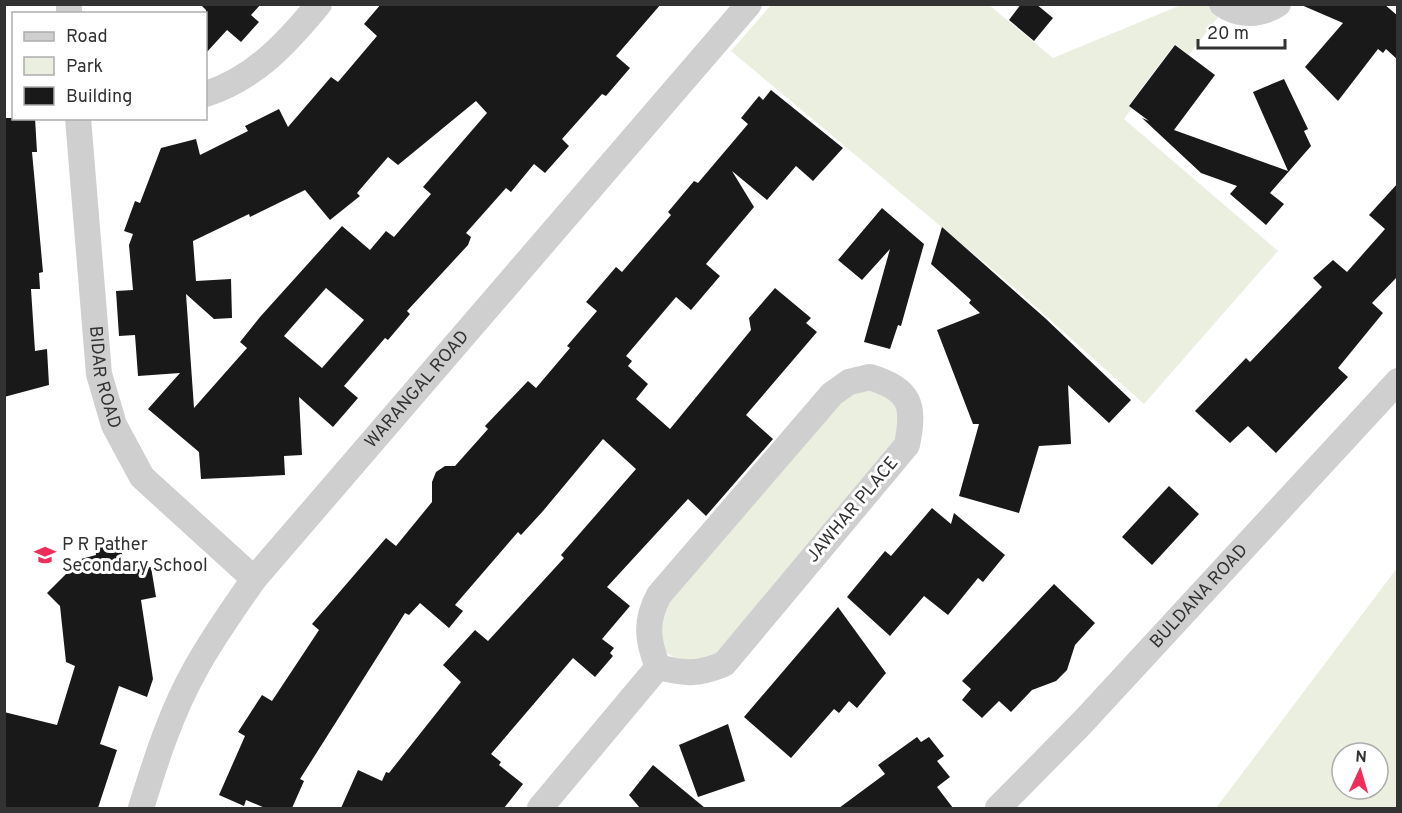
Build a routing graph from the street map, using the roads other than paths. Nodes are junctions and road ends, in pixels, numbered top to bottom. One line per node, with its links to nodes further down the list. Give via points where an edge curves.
1 (320, 4): 5 (street, via 261,66 230,86)
2 (749, 4): 8 (street, WARANGAL ROAD)
3 (1222, 4): 4 (street, via 1247,14 1267,12)
4 (1278, 4)
5 (207, 94)
6 (78, 120): 8 (street, BIDAR ROAD, via 99,374 114,425 142,477)
7 (1398, 381): 12 (street, BULDANA ROAD, via 1081,724)
8 (254, 579): 10 (street, WARANGAL ROAD, via 196,667 157,756)
9 (658, 667): 9 (street, JAWHAR PLACE, via 647,628 659,595 832,394 849,382 870,377 896,385 909,404 907,445 724,664 702,673); 11 (street)
10 (141, 808)
11 (540, 808)
12 (998, 808)

